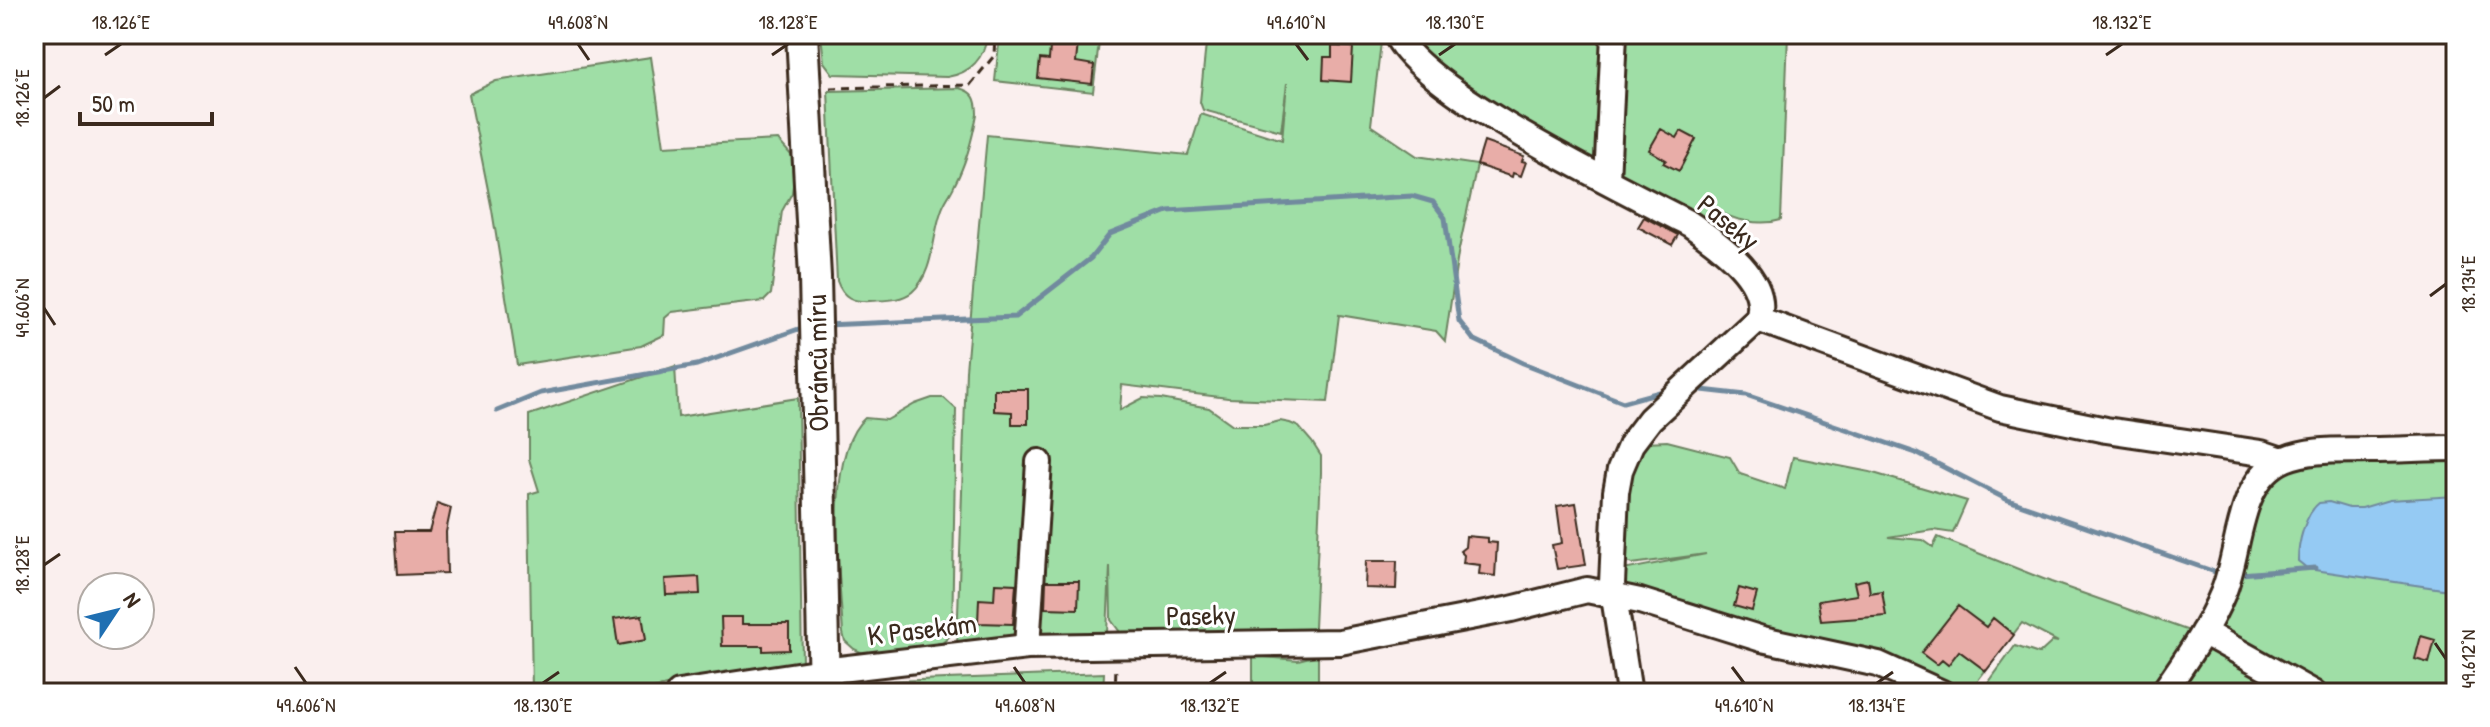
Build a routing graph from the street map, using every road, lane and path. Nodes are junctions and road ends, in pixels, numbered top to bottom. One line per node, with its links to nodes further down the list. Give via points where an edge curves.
1 (802, 34): 5 (main road, Obránců míru)
2 (995, 34): 5 (path, via 994,56 970,85)
3 (1396, 34): 6 (street, Paseky, via 1408,54 1443,82)
4 (1614, 34): 6 (street)
5 (805, 89): 15 (main road, Obránců míru)
6 (1607, 180): 7 (street, Paseky, via 1690,224 1729,254 1756,289)
7 (1758, 319): 9 (street, via 2000,408); 11 (street, via 1682,388 1631,444 1616,492)
8 (2456, 448): 9 (street, via 2335,450)
9 (2282, 460): 12 (street, via 2249,499 2226,585)
10 (1039, 462): 14 (street)
11 (1616, 597): 13 (street, Paseky, via 1587,590 1340,642); 18 (street); 19 (street, Paseky, via 1762,639 1878,664)
12 (2203, 632): 20 (street); 21 (street)
13 (1117, 646): 14 (street, K Pasekám); 17 (path)
14 (1027, 647): 15 (street, K Pasekám)
15 (824, 682): 16 (street, K Pasekám)
16 (679, 693)
17 (1115, 693)
18 (1629, 693)
19 (1942, 693)
20 (2163, 693)
21 (2313, 693)

